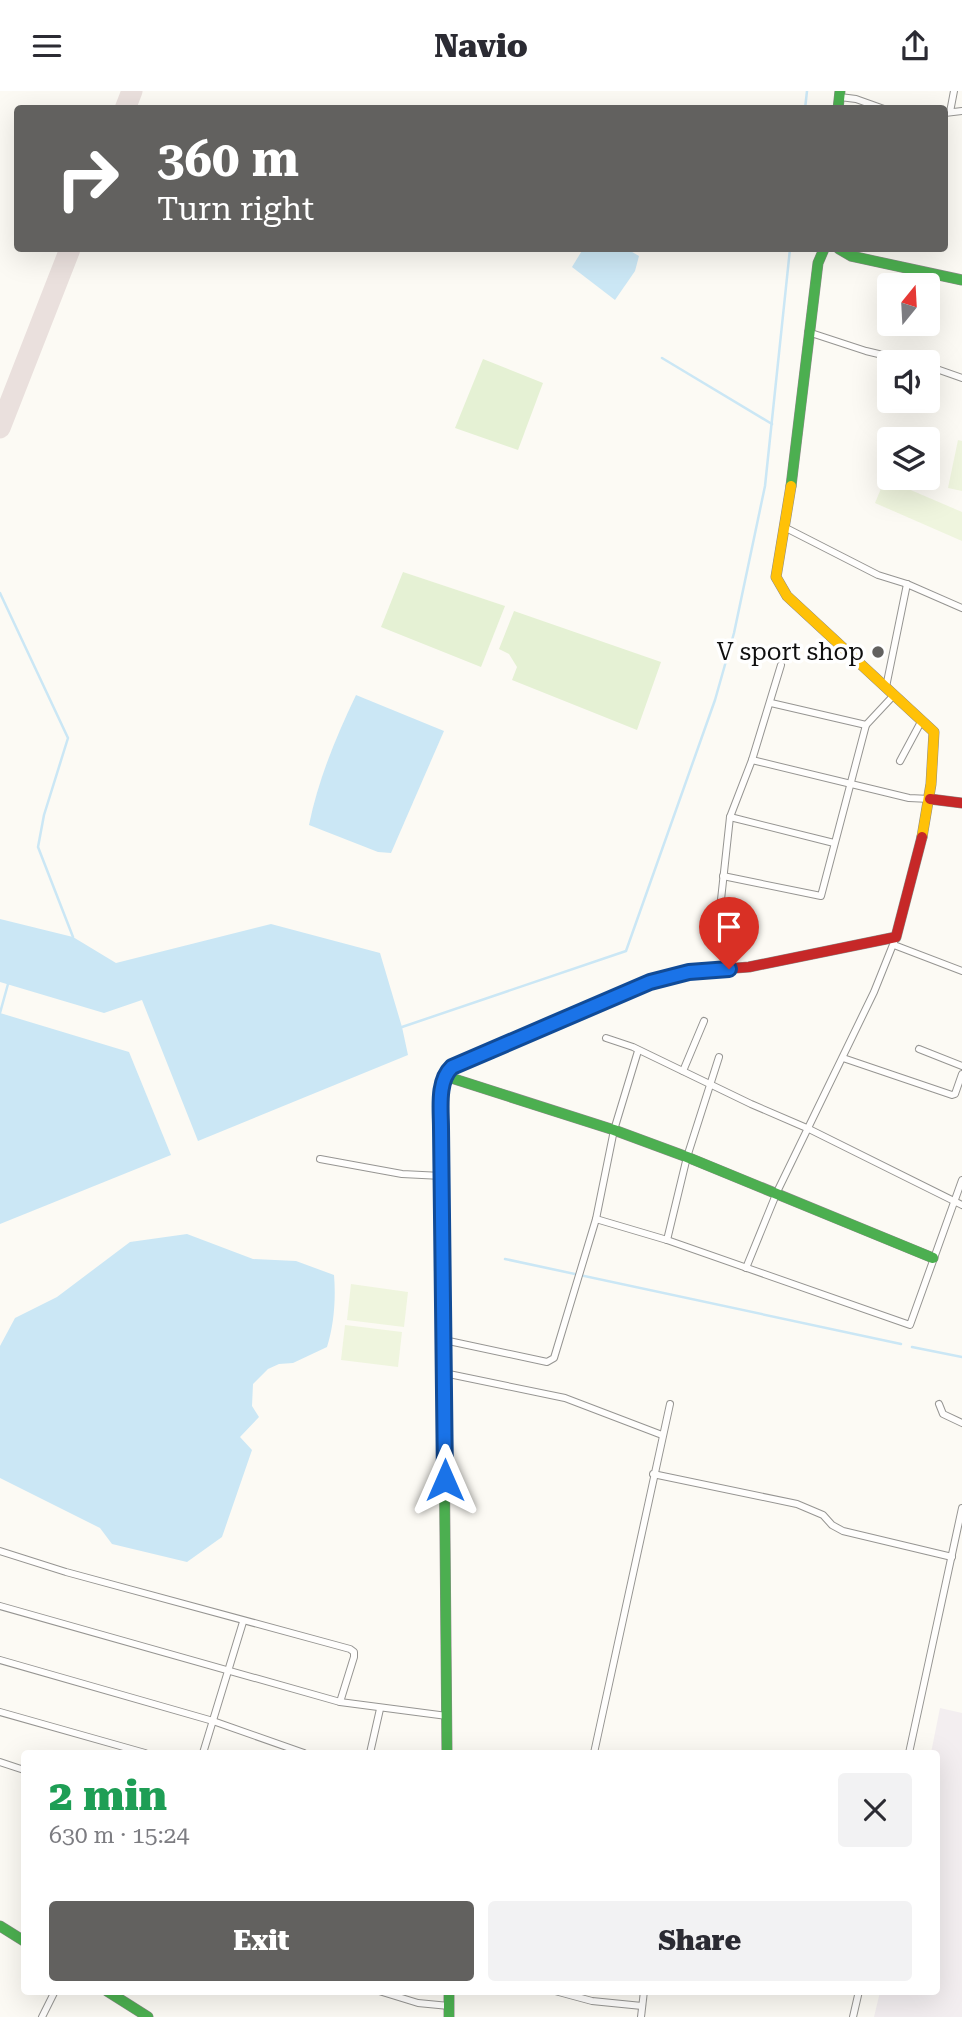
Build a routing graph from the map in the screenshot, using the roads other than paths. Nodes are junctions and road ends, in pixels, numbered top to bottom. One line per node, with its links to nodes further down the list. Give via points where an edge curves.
1 (954, 91): 5 (street)
2 (840, 94): 3 (street)
3 (873, 105)
4 (962, 111): 5 (street)
5 (948, 112)
6 (823, 252): 9 (street)
7 (844, 252): 8 (street)
8 (962, 280)
9 (808, 332): 10 (street); 13 (street)
10 (877, 354)
11 (940, 370): 12 (street)
12 (962, 378)
13 (784, 527): 14 (street, via 878,575); 17 (street, via 776,577 779,586)
14 (908, 584): 15 (street); 17 (street)
15 (962, 608)
16 (781, 664): 19 (street)
17 (886, 687): 18 (street)
18 (894, 695): 20 (street); 21 (street)
19 (771, 703): 21 (street); 22 (street)
20 (922, 720): 23 (street); 25 (street, via 934,731)
21 (866, 725): 24 (street)
22 (752, 760): 24 (street); 27 (street)
23 (900, 761)
24 (849, 784): 25 (street); 28 (street)
25 (930, 799): 26 (street); 31 (street)
26 (962, 803)
27 (730, 817): 28 (street); 29 (street)
28 (834, 843): 29 (street, via 821,896)
29 (723, 876): 30 (street)
30 (719, 918)
31 (895, 941): 32 (street); 38 (street); 42 (street, via 650,982 452,1067)
32 (962, 971)
33 (704, 1021): 40 (street)
34 (606, 1038): 36 (street)
35 (919, 1049): 39 (street)
36 (638, 1051): 40 (street); 45 (street)
37 (719, 1057): 43 (street)
38 (843, 1058): 41 (street, via 952,1095); 44 (street)
39 (962, 1066)
40 (683, 1071): 43 (street)
41 (962, 1074)
42 (445, 1076): 45 (street); 48 (street)
43 (710, 1083): 44 (street); 46 (street)
44 (808, 1129): 50 (street); 51 (street)
45 (614, 1130): 46 (street); 53 (street)
46 (687, 1157): 50 (street); 54 (street)
47 (320, 1159): 48 (street, via 402,1174)
48 (442, 1176): 57 (street)
49 (962, 1181): 51 (street)
50 (777, 1192): 55 (street); 56 (street)
51 (954, 1201): 52 (street); 55 (street)
52 (962, 1205)
53 (596, 1219): 54 (street); 57 (street, via 554,1358 550,1361)
54 (667, 1240): 56 (street)
55 (933, 1258): 56 (street, via 907,1325)
56 (746, 1268)
57 (444, 1340): 58 (street)
58 (444, 1373): 62 (street, via 565,1398); 74 (street)
59 (670, 1403): 62 (street)
60 (939, 1404): 61 (street, via 943,1414)
61 (962, 1423)
62 (662, 1435): 63 (street)
63 (653, 1474): 66 (street, via 797,1504 823,1515 843,1531); 81 (street)
64 (962, 1508): 66 (street)
65 (1, 1554): 68 (street)
66 (951, 1557): 82 (street)
67 (0, 1607): 70 (street)
68 (243, 1622): 70 (street); 71 (street, via 354,1652)
69 (0, 1660): 75 (street)
70 (229, 1671): 71 (street); 75 (street)
71 (340, 1702): 72 (street)
72 (380, 1709): 74 (street); 79 (street)
73 (0, 1712): 76 (street)
74 (447, 1716): 80 (street)
75 (213, 1721): 77 (street); 78 (street)
76 (134, 1750)
77 (204, 1750)
78 (295, 1750)
79 (371, 1750)
80 (447, 1750)
81 (595, 1750)
82 (910, 1750)
83 (0, 1762): 84 (street)
84 (21, 1769)
85 (0, 1926): 86 (street)
86 (21, 1939)
87 (53, 1995): 95 (street)
88 (113, 1995): 96 (street)
89 (392, 1995): 94 (street)
90 (570, 1995): 93 (street)
91 (643, 1995): 93 (street)
92 (858, 1995): 98 (street)
93 (642, 2006): 97 (street)
94 (449, 2012)
95 (42, 2017)
96 (148, 2017)
97 (641, 2017)
98 (853, 2017)

